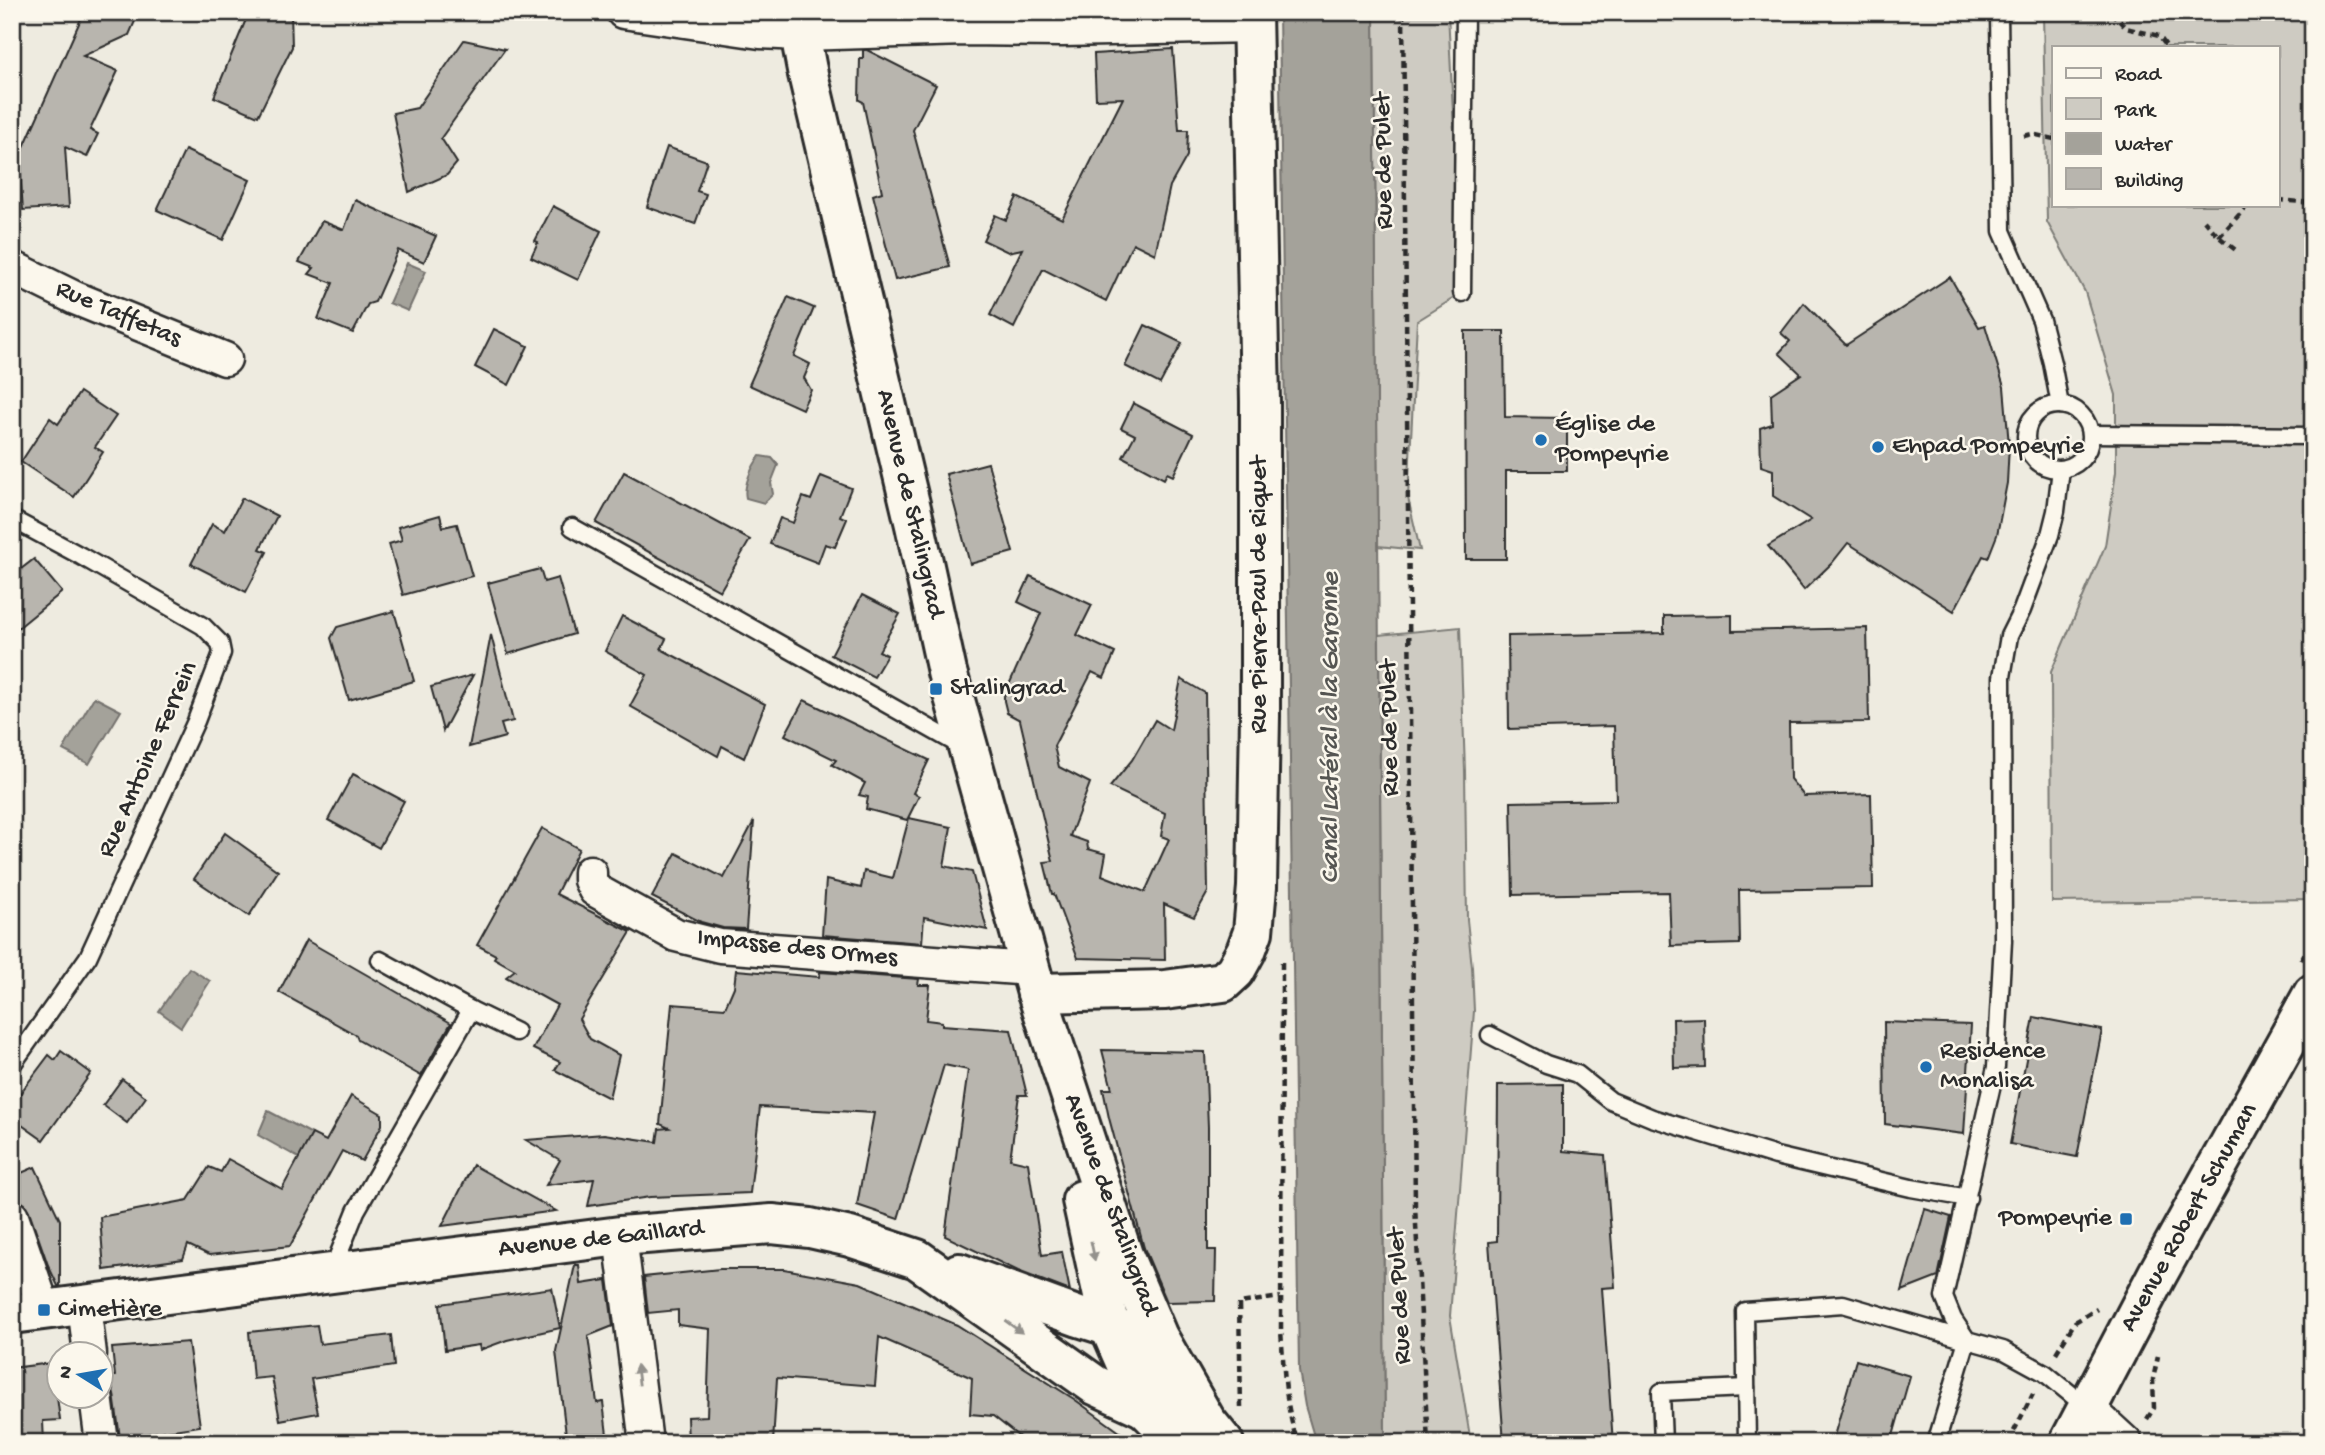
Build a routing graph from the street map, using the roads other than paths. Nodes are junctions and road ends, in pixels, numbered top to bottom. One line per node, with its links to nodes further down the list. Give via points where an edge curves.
1 (622, 12): 5 (street, via 760,32)
2 (1465, 12): 7 (lane)
3 (1999, 12): 9 (lane, via 2002,231 2041,320)
4 (1252, 19): 5 (street, via 1062,30); 18 (street, Rue Pierre-Paul de Riquet, via 1261,716 1253,932 1235,971 1223,982 1165,990)
5 (798, 23): 15 (street, Avenue de Stalingrad)
6 (12, 267): 8 (street, Rue Taffetas)
7 (1462, 293)
8 (225, 359)
9 (2060, 405): 10 (lane, via 2077,411); 12 (lane, via 2038,412 2026,432 2031,454 2039,463)
10 (2090, 434): 11 (lane); 12 (lane, via 2086,453)
11 (2313, 436)
12 (2061, 469): 24 (lane, via 2050,535 2009,636 2002,677 2003,941 1996,1067)
13 (12, 519): 23 (lane, Rue Antoine Ferrein, via 203,626 220,643 222,653 196,721 88,957)
14 (572, 527): 15 (lane)
15 (968, 750): 18 (street, Avenue de Stalingrad)
16 (590, 872): 18 (street, Impasse des Ormes, via 595,890 676,935 696,941)
17 (380, 960): 20 (lane)
18 (1033, 981): 31 (street, Avenue de Stalingrad, one-way to 31); 38 (street, Avenue de Stalingrad, via 1123,1255 1158,1337)
19 (2313, 994): 36 (street, Avenue Robert Schuman)
20 (471, 1010): 21 (lane); 28 (lane, via 356,1211)
21 (516, 1032)
22 (1490, 1035): 24 (lane, via 1546,1064 1577,1074 1611,1101 1652,1118 1776,1156)
23 (12, 1065)
24 (1968, 1198): 33 (lane, via 1944,1297)
25 (12, 1217): 30 (street)
26 (620, 1236): 27 (street, Avenue de Gaillard, via 772,1224 850,1237); 28 (street, Avenue de Gaillard); 40 (street, one-way to 26)
27 (918, 1259): 31 (street); 35 (street, Avenue de Gaillard, one-way to 35, via 1095,1385)
28 (331, 1273): 29 (street, Avenue de Gaillard)
29 (84, 1304): 30 (street, Avenue de Gaillard); 32 (street)
30 (28, 1312)
31 (1110, 1328): 35 (street, Avenue de Stalingrad); 38 (street, via 1133,1334 1164,1396)
32 (88, 1340)
33 (1968, 1340): 34 (lane, via 1843,1304 1745,1311); 36 (lane, via 2003,1350 2045,1373); 43 (lane)
34 (1746, 1388): 41 (lane, via 1661,1392); 42 (lane)
35 (1145, 1408): 38 (street, Avenue de Stalingrad, via 1169,1432)
36 (2088, 1408): 44 (street, Avenue Robert Schuman); 45 (street)
37 (98, 1410): 39 (street)
38 (1214, 1429)
39 (102, 1443)
40 (646, 1443)
41 (1663, 1443)
42 (1747, 1443)
43 (1936, 1443)
44 (2069, 1443)
45 (2126, 1443)

